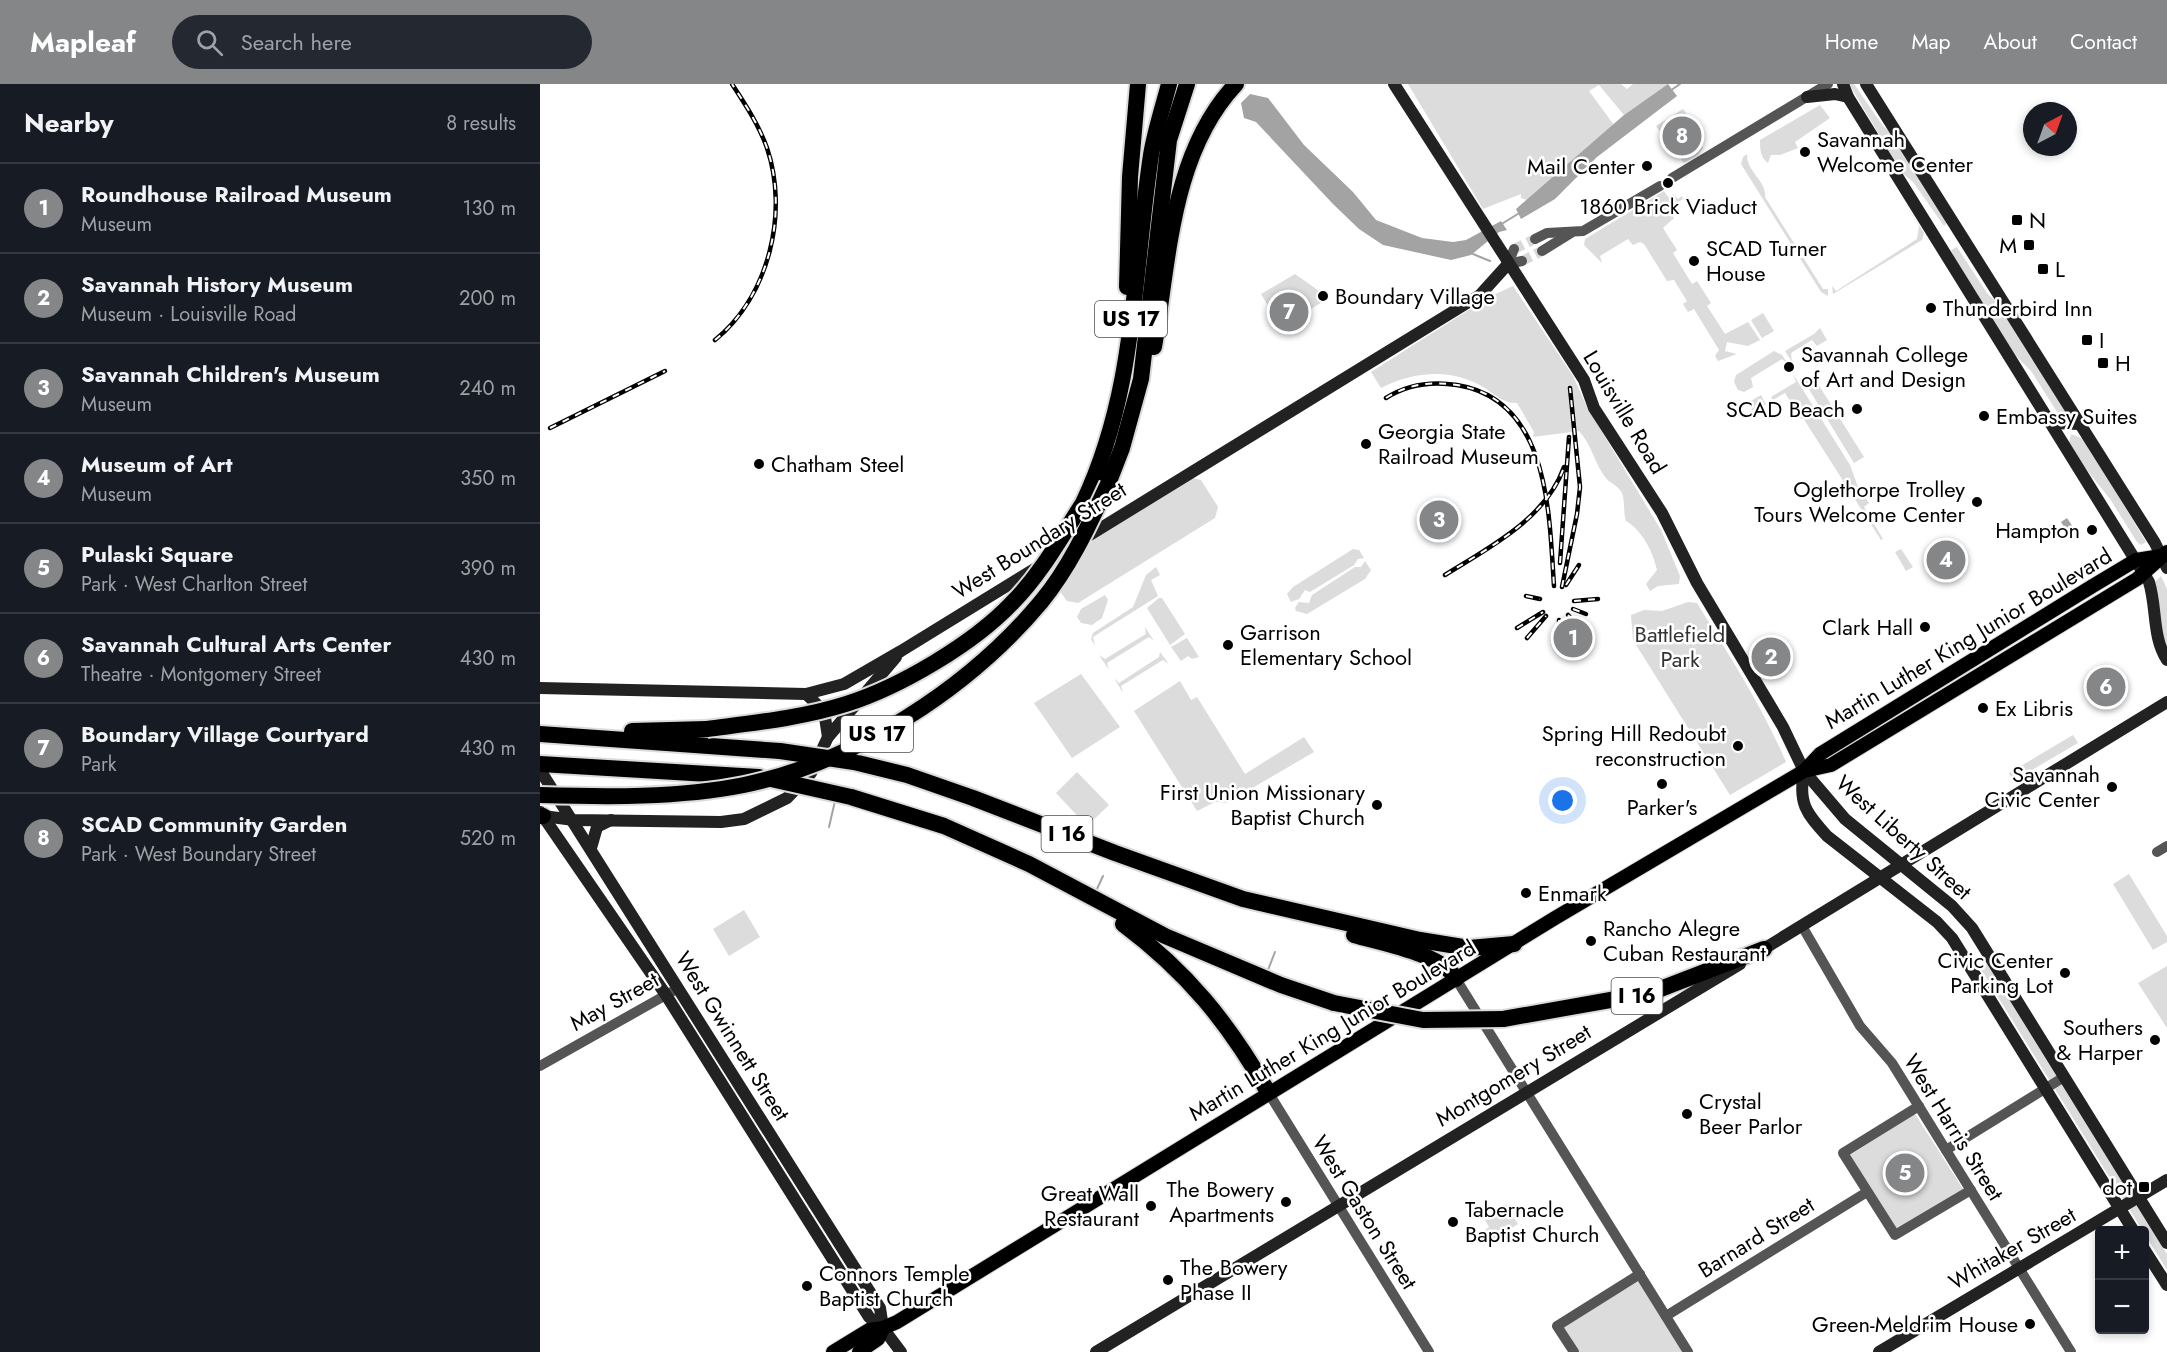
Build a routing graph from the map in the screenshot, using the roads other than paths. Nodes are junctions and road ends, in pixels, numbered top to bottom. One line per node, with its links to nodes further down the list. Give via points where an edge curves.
1 (1138, 84): 20 (highway, via 1127,243)
2 (1169, 84): 11 (highway, US 17)
3 (1187, 84): 11 (highway, US 17)
4 (1236, 84): 21 (highway, via 1208,124 1190,161 1172,222 1151,367)
5 (1394, 84): 19 (main road, Louisville Road)
6 (1828, 84): 9 (street)
7 (1843, 84): 10 (main road)
8 (1866, 84): 23 (main road)
9 (1807, 97): 10 (main road); 12 (street)
10 (1848, 97): 22 (main road)
11 (1163, 135): 20 (highway, US 17, via 1151,154); 21 (highway, US 17, via 1141,379)
12 (1672, 178)
13 (1660, 186): 14 (street, via 1595,225)
14 (1571, 233): 15 (street, via 1547,232); 17 (street)
15 (1535, 239)
16 (1514, 249): 19 (street, West Boundary Street)
17 (1542, 251)
18 (1522, 261): 19 (street)
19 (1508, 264): 27 (main road, West Boundary Street, via 1480,295); 36 (main road, Louisville Road, via 1584,380 1594,408 1662,513 1696,583 1784,727)
20 (1127, 354): 32 (highway, US 17, bridge, via 1115,419 1083,503 1045,563 1013,602 969,642 919,671 846,704 707,729)
21 (1131, 416): 37 (highway, US 17, bridge, via 1108,484 1076,552 1041,602 992,651 932,701 867,741 795,771 743,785 653,795)
22 (2052, 423): 23 (main road); 25 (main road)
23 (2079, 424): 24 (main road)
24 (2165, 558): 25 (main road, Martin Luther King Junior Boulevard); 26 (main road, Martin Luther King Junior Boulevard)
25 (2136, 560): 26 (main road); 36 (main road, Martin Luther King Junior Boulevard, via 1820,753)
26 (2144, 574): 28 (main road); 36 (main road, Martin Luther King Junior Boulevard, via 1830,765)
27 (901, 651): 30 (main road, West Boundary Street, via 844,684); 33 (main road)
28 (2167, 660)
29 (540, 688): 30 (main road, West Boundary Street)
30 (806, 694): 33 (main road, via 824,711)
31 (2167, 702): 44 (main road, Montgomery Street)
32 (555, 736): 47 (highway, I 16, bridge, via 780,751 854,762 907,775 1125,857)
33 (828, 737): 39 (main road, via 811,772 787,798 744,819)
34 (540, 764): 46 (highway, I 16, bridge, via 759,777 851,797 944,826 1029,864)
35 (540, 770): 40 (main road, West Gwinnett Street)
36 (1804, 771): 44 (main road, West Liberty Street, via 1837,811); 45 (main road, West Liberty Street, via 1800,792 1805,810 1827,836); 49 (main road, Martin Luther King Junior Boulevard)
37 (540, 795)
38 (541, 815): 40 (main road); 52 (main road, West Gwinnett Street)
39 (614, 819): 40 (main road); 42 (main road, via 597,827)
40 (574, 820): 42 (main road, West Gwinnett Street)
41 (2167, 846): 43 (street)
42 (591, 848): 52 (main road, West Gwinnett Street)
43 (2157, 852)
44 (1900, 864): 45 (main road, Montgomery Street); 54 (main road, West Liberty Street, via 1952,906 1972,928)
45 (1880, 878): 48 (main road, Montgomery Street); 55 (main road, West Liberty Street, via 1938,922 1952,938)
46 (1089, 898): 50 (highway, I 16, bridge, via 1281,986 1334,1003 1423,1020 1503,1019 1650,993); 57 (highway, via 1150,944 1190,981 1218,1013)
47 (1279, 908): 49 (highway, I 16, via 1469,948); 51 (highway, via 1338,931 1426,957)
48 (1802, 926): 50 (main road, Montgomery Street); 58 (street, West Harris Street, via 1860,1026 1893,1063)
49 (1514, 944): 51 (main road, Martin Luther King Junior Boulevard)
50 (1764, 949): 56 (main road, Montgomery Street)
51 (1456, 979): 56 (street); 57 (main road, Martin Luther King Junior Boulevard)
52 (672, 991): 53 (street, May Street); 73 (main road, West Gwinnett Street, via 880,1308)
53 (540, 1066)
54 (2064, 1077): 55 (street); 63 (main road, West Liberty Street)
55 (2045, 1089): 59 (street); 65 (main road, West Liberty Street)
56 (1527, 1091): 64 (main road, Montgomery Street); 70 (street)
57 (1268, 1092): 64 (street, West Gaston Street); 73 (main road, Martin Luther King Junior Boulevard)
58 (1919, 1106): 59 (street, West Harris Street); 62 (street, via 1843,1153)
59 (1946, 1150): 61 (street, West Harris Street)
60 (2167, 1180): 63 (main road, Whitaker Street)
61 (1971, 1190): 62 (street, via 1895,1235); 69 (street, West Harris Street)
62 (1867, 1192): 72 (street, Barnard Street)
63 (2139, 1197): 65 (main road, Whitaker Street); 67 (main road, West Liberty Street)
64 (1338, 1205): 77 (main road, Montgomery Street); 78 (street, West Gaston Street)
65 (2120, 1209): 66 (main road, West Liberty Street); 69 (main road, Whitaker Street)
66 (2131, 1226)
67 (2167, 1243)
68 (2149, 1256): 71 (main road)
69 (2019, 1266): 81 (main road, Whitaker Street); 82 (street, West Harris Street)
70 (1640, 1274): 72 (street); 79 (street, via 1557,1326)
71 (2167, 1285)
72 (1666, 1316): 80 (street)
73 (883, 1328): 74 (main road, Martin Luther King Junior Boulevard, via 869,1330); 75 (main road, Martin Luther King Junior Boulevard, via 878,1340); 76 (main road, West Gwinnett Street)
74 (833, 1352)
75 (859, 1352)
76 (901, 1352)
77 (1096, 1352)
78 (1429, 1352)
79 (1574, 1352)
80 (1688, 1352)
81 (1879, 1352)
82 (2071, 1352)

